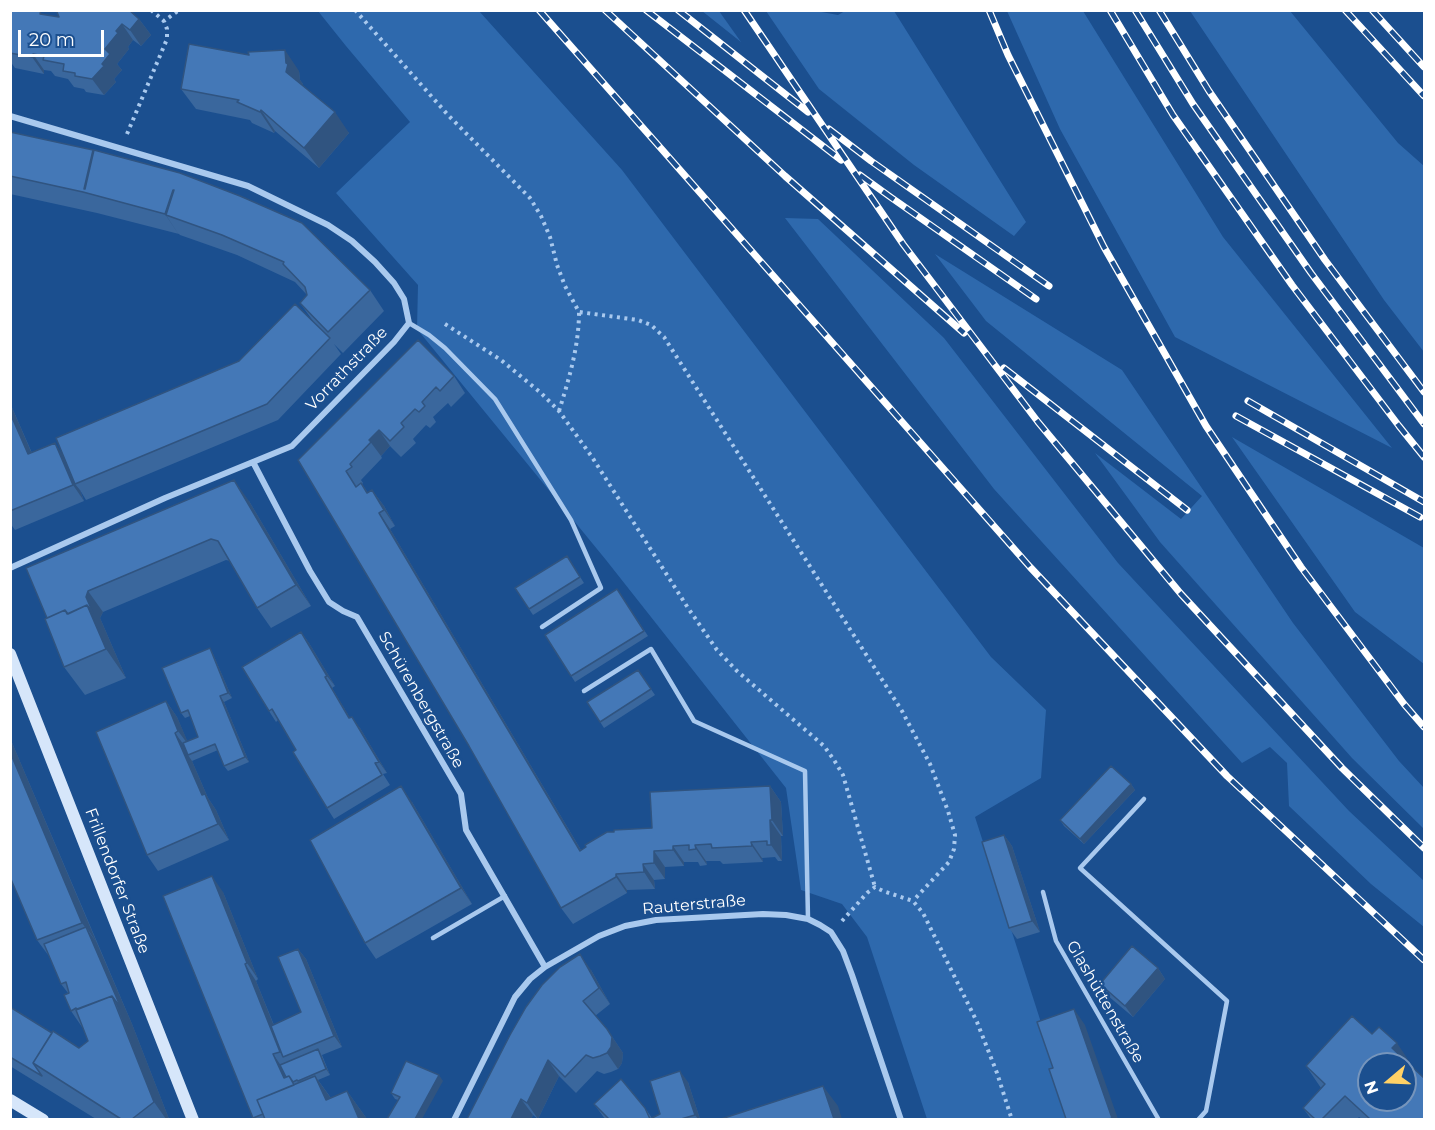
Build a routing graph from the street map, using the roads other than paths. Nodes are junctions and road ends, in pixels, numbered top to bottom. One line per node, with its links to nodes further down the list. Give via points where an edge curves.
1 (10, 116): 2 (street, Vorrathstraße, via 248,186 328,225 375,261 394,283 404,299)
2 (409, 323): 3 (street, Vorrathstraße, via 292,446); 5 (lane, via 445,348 495,399 571,519 602,588)
3 (253, 462): 4 (street, Vorrathstraße); 10 (street, Schürenbergstraße, via 329,602 357,618 461,794 466,830)
4 (10, 568)
5 (542, 627)
6 (10, 654): 16 (street, Frillendorfer Straße)
7 (584, 692): 11 (lane, via 651,649 694,721 805,771)
8 (1144, 799): 20 (lane, via 1080,868 1227,1001 1206,1111)
9 (1043, 892): 19 (lane, Glashüttenstraße, via 1056,941)
10 (505, 896): 12 (lane); 13 (street, Schürenbergstraße)
11 (808, 919): 13 (street, Rauterstraße, via 763,914 656,920 598,936); 18 (street, Rauterstraße, via 831,932 843,951)
12 (434, 938)
13 (545, 966): 17 (street, Rauterstraße, via 515,997)
14 (10, 1100): 15 (street)
15 (43, 1119)
16 (194, 1119)
17 (454, 1119)
18 (901, 1119)
19 (1159, 1119)
20 (1198, 1119)

